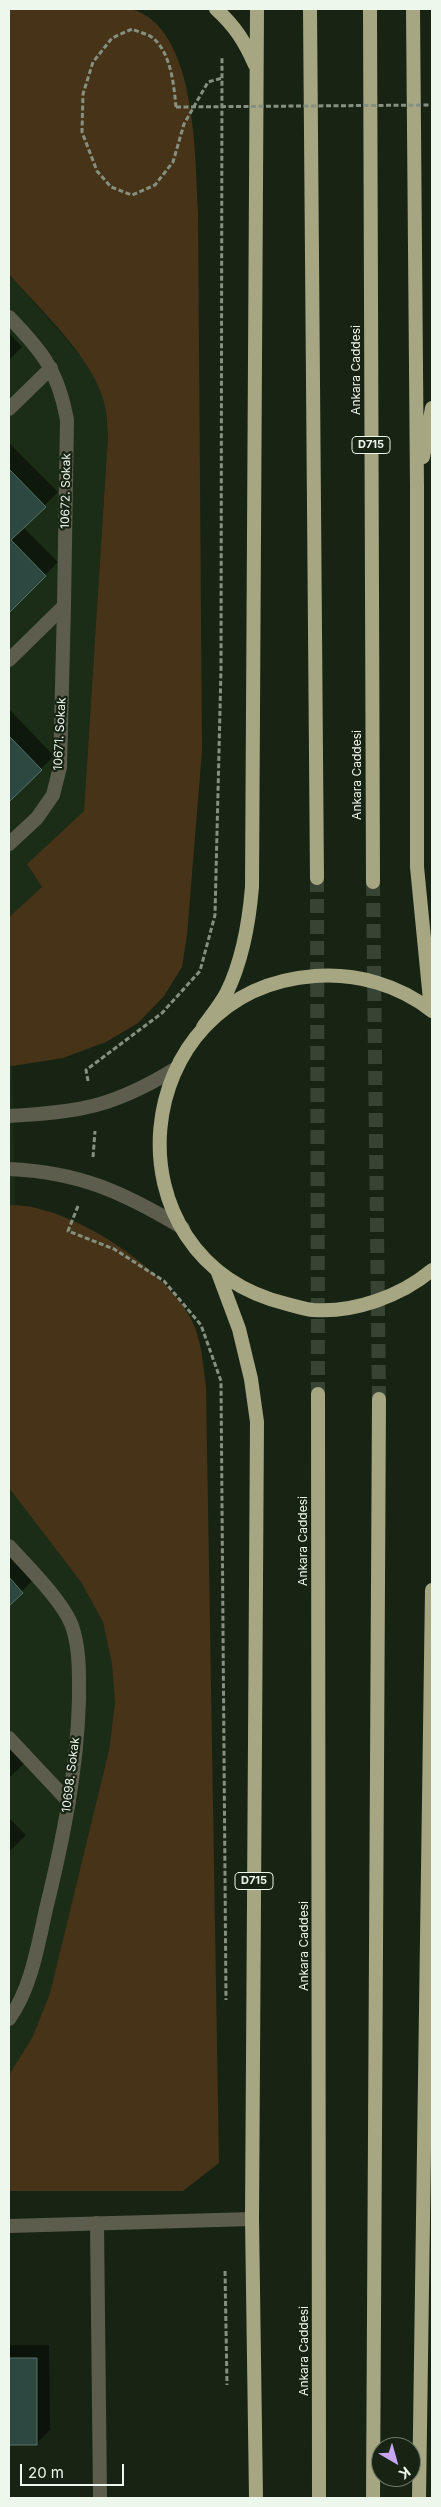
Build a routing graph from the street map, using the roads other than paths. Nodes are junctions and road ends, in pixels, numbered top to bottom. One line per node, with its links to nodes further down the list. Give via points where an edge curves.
1 (216, 9): 6 (highway, via 245,42)
2 (257, 9): 6 (highway)
3 (310, 9): 15 (highway)
4 (370, 9): 16 (highway, Ankara Caddesi / D715)
5 (414, 9): 11 (highway)
6 (257, 70): 18 (highway, via 252,887 249,924 238,962 226,993)
7 (9, 317): 8 (street, 10672. Sokak, via 37,346)
8 (51, 368): 10 (street); 12 (street, 10672. Sokak, via 62,392 67,420)
9 (432, 408): 11 (highway)
10 (9, 409)
11 (417, 487): 17 (highway, via 417,867)
12 (64, 606): 13 (street); 14 (street, 10671. Sokak, via 60,768 53,795 37,818)
13 (9, 660)
14 (9, 844)
15 (317, 878)
16 (373, 882)
17 (432, 1010): 18 (highway, via 388,985 339,974 289,978 243,996)
18 (203, 1027): 19 (highway)
19 (175, 1069): 20 (street, via 126,1096 94,1107); 22 (highway, via 161,1114 159,1161 171,1207)
20 (9, 1116)
21 (9, 1169): 22 (street, via 56,1173 87,1181 142,1204)
22 (183, 1228): 23 (highway, via 190,1241)
23 (217, 1270): 24 (highway, via 261,1297 313,1310 365,1306 414,1286); 32 (highway, D715, via 239,1330 257,1422)
24 (432, 1270)
25 (318, 1394): 37 (highway, Ankara Caddesi)
26 (379, 1399): 38 (highway)
27 (9, 1546): 30 (street, 10698. Sokak, via 61,1606 73,1627 79,1653 79,1681)
28 (432, 1590): 39 (highway)
29 (9, 1738): 30 (street)
30 (69, 1802): 31 (street, 10698. Sokak, via 32,1967 23,1994)
31 (10, 2016)
32 (252, 2219): 33 (street); 36 (highway, D715)
33 (97, 2223): 34 (street); 35 (street)
34 (9, 2226)
35 (100, 2498)
36 (256, 2498)
37 (319, 2498)
38 (373, 2498)
39 (420, 2498)

